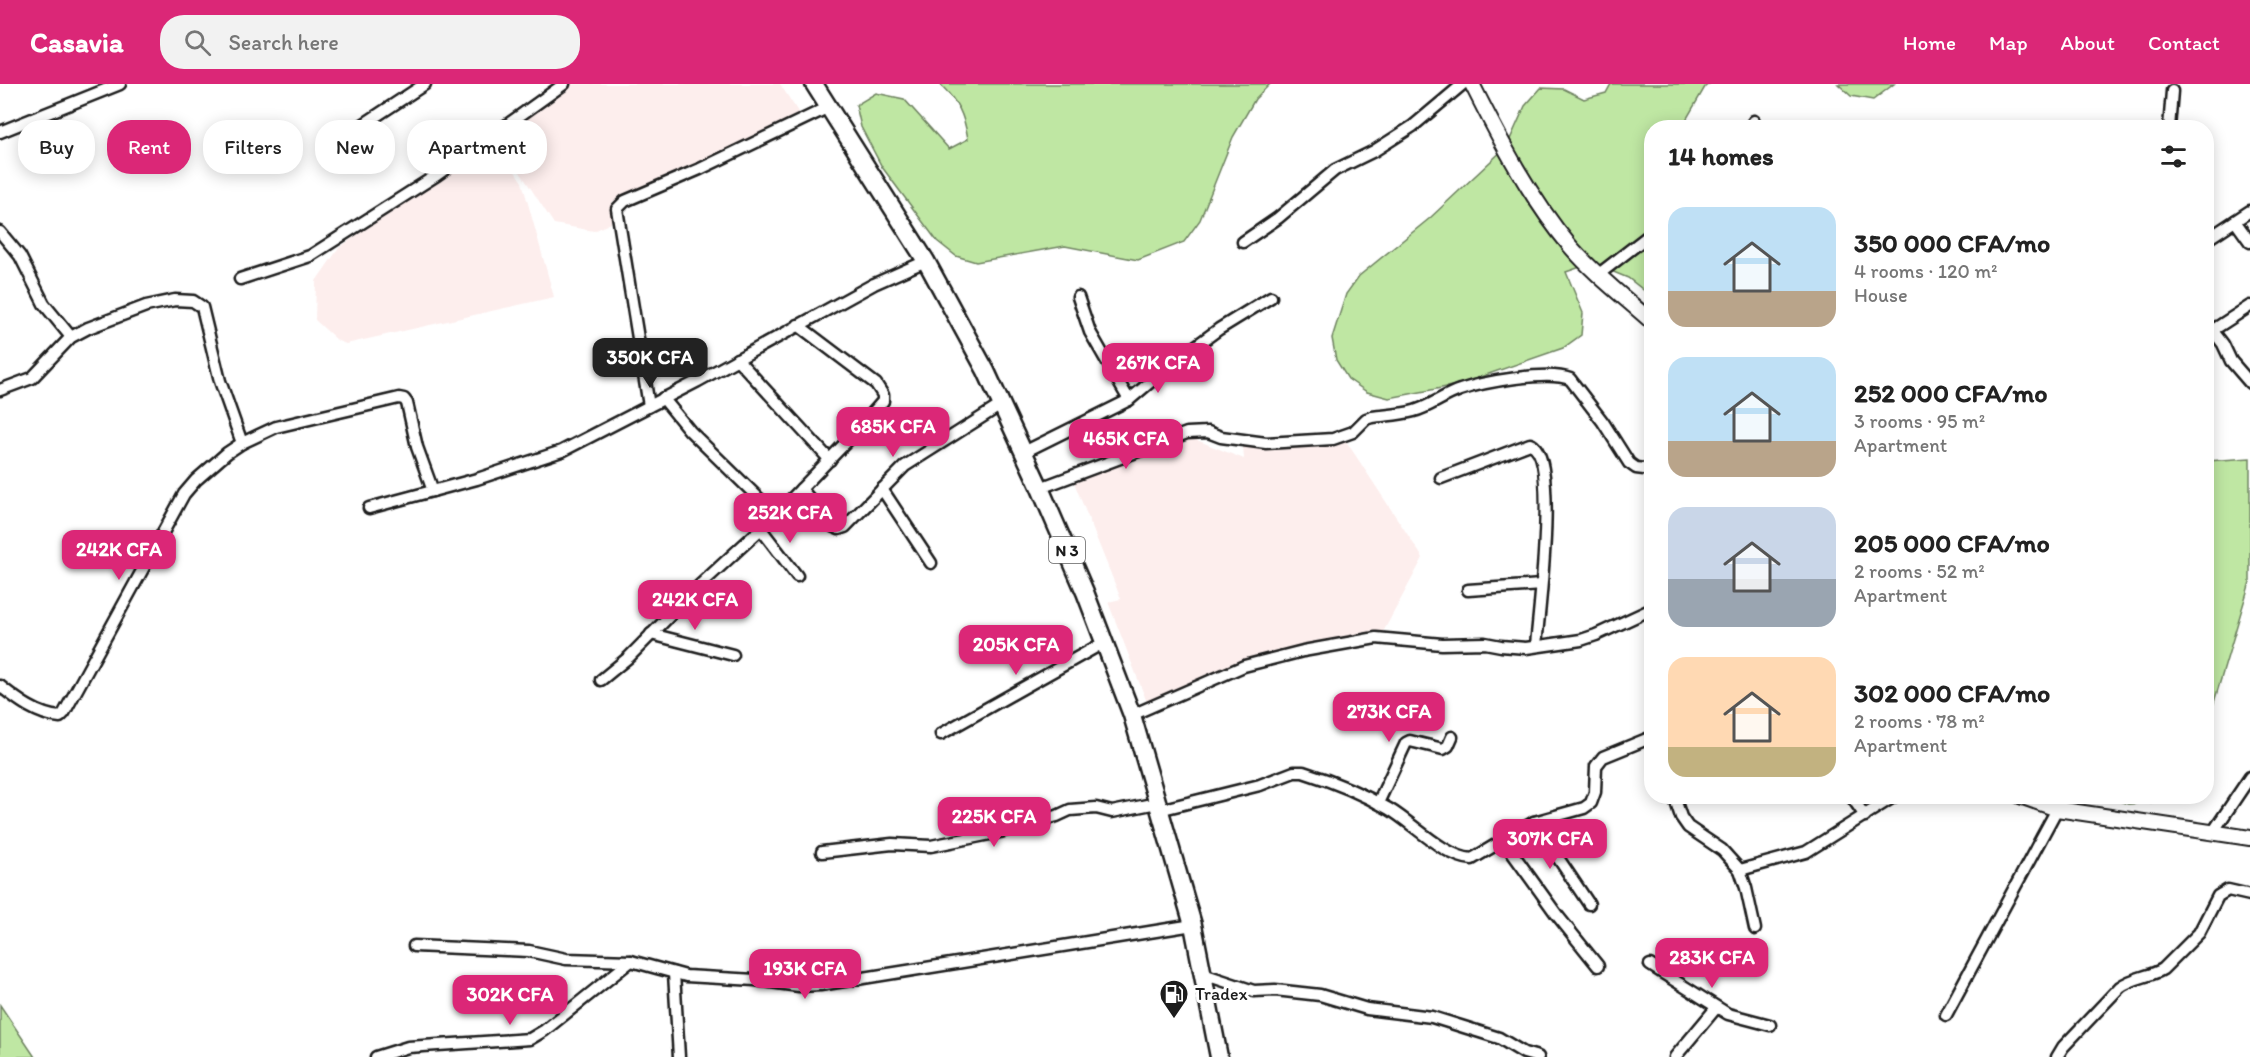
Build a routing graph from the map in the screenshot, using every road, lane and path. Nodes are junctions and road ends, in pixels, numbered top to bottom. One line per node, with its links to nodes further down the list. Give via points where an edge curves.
1 (120, 84): 11 (street)
2 (425, 84): 9 (street)
3 (564, 84): 21 (street, via 437,176 310,256)
4 (814, 84): 8 (highway, N 3)
5 (1463, 84): 17 (street, via 1413,126 1335,170)
6 (1472, 84): 20 (main road, via 1541,208)
7 (2172, 91): 10 (street)
8 (829, 107): 19 (highway, N 3); 36 (street, via 617,208)
9 (371, 120)
10 (2170, 120)
11 (0, 132)
12 (2250, 211): 13 (street)
13 (2235, 221): 15 (street); 18 (street)
14 (0, 232): 29 (street, via 20,256 44,304)
15 (2214, 235)
16 (1644, 239): 20 (street)
17 (1243, 242)
18 (2250, 242)
19 (926, 261): 27 (street); 35 (highway, N 3)
20 (1599, 274): 25 (main road)
21 (240, 279)
22 (1078, 297): 34 (street, via 1090,332)
23 (1271, 297): 34 (street, via 1219,329)
24 (2250, 306): 26 (street)
25 (1644, 315)
26 (2214, 324)
27 (798, 325): 30 (street); 39 (street, via 876,384 883,395 883,401)
28 (2214, 333): 31 (street)
29 (71, 337): 32 (street, via 32,378); 37 (street, via 146,306 194,301 202,307 220,381)
30 (737, 359): 33 (street); 39 (street)
31 (2250, 383)
32 (0, 390)
33 (663, 398): 36 (street); 47 (street, via 690,431)
34 (1129, 400): 38 (street)
35 (1001, 405): 38 (highway, N 3); 44 (street, via 905,466)
36 (649, 406): 45 (street, via 562,451)
37 (242, 443): 45 (street, via 276,427 404,399); 59 (street, via 184,494 64,713 60,717 42,713)
38 (1024, 452): 42 (highway, N 3)
39 (830, 460): 43 (street)
40 (1644, 469): 42 (street, via 1629,463 1570,379 1549,376 1459,390 1415,411 1366,419 1340,439 1266,443 1208,432 1187,433)
41 (1440, 478): 51 (street, via 1534,445 1544,467 1547,507)
42 (1040, 488): 55 (highway, N 3)
43 (801, 489): 44 (street, via 839,529); 47 (street)
44 (882, 489): 49 (street)
45 (433, 491): 46 (street)
46 (369, 508)
47 (776, 515): 48 (street)
48 (761, 529): 50 (street); 54 (street)
49 (931, 563)
50 (797, 576)
51 (1541, 585): 52 (street); 56 (street)
52 (1468, 590)
53 (1644, 613): 56 (street, via 1596,635)
54 (651, 634): 57 (street); 58 (street)
55 (1105, 642): 60 (highway, N 3); 61 (street)
56 (1536, 646): 60 (street, via 1376,638 1258,661)
57 (733, 655)
58 (601, 680)
59 (0, 686)
60 (1132, 715): 70 (highway, N 3)
61 (941, 734)
62 (1452, 737): 65 (street, via 1443,749 1406,743)
63 (1644, 740): 73 (street, via 1599,761 1595,792 1584,808)
64 (2250, 777): 74 (street)
65 (1378, 803): 70 (street, via 1314,776 1294,772 1260,785); 76 (street, via 1464,859 1472,859)
66 (1677, 804): 78 (street, via 1688,827 1722,850)
67 (1856, 804): 72 (street)
68 (1883, 804): 72 (street)
69 (2043, 804): 71 (main road)
70 (1158, 806): 77 (street, via 1112,812 1096,808 1071,810 1000,832 931,846 892,844); 81 (highway, N 3)
71 (2057, 809): 74 (main road); 90 (street)
72 (1864, 816): 78 (street, via 1806,852)
73 (1534, 822): 76 (street); 80 (street)
74 (2213, 832): 75 (main road)
75 (2250, 837)
76 (1503, 840): 86 (street)
77 (822, 852)
78 (1740, 870): 82 (street)
79 (2250, 895): 98 (street, via 2228,890 2218,896 2202,929 2185,947 2157,973 2120,987)
80 (1589, 904)
81 (1193, 925): 87 (street, via 820,985); 88 (highway, N 3)
82 (1755, 929)
83 (414, 946): 84 (street)
84 (631, 961): 87 (street); 92 (street, via 530,1039)
85 (1650, 965): 89 (street)
86 (1598, 966)
87 (674, 973): 94 (street)
88 (1203, 974): 95 (highway, N 3); 96 (street, via 1254,991 1320,995 1367,1009 1432,1017 1499,1038)
89 (1716, 1008): 91 (street); 97 (street)
90 (1946, 1015)
91 (1770, 1025)
92 (407, 1052): 93 (street)
93 (376, 1057)
94 (679, 1057)
95 (1219, 1057)
96 (1538, 1057)
97 (1676, 1057)
98 (2057, 1057)

